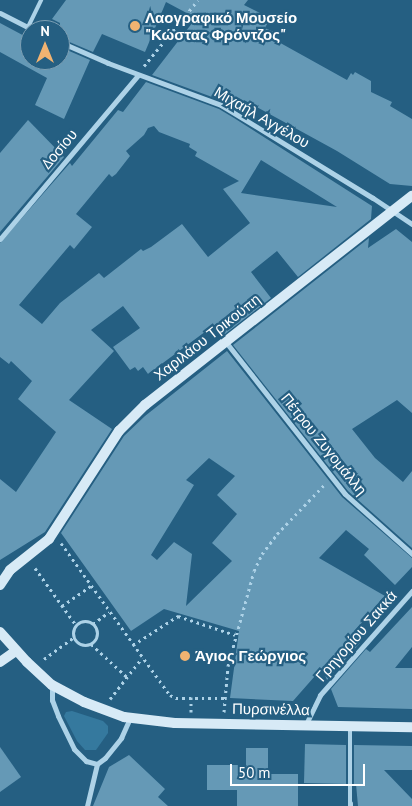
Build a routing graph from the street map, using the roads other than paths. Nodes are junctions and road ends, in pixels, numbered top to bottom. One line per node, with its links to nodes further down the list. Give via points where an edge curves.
1 (41, 0): 3 (lane)
2 (0, 13): 4 (street)
3 (31, 20)
4 (20, 23)
5 (70, 46): 6 (street, Μιχαήλ Αγγέλου)
6 (138, 75): 8 (street, Μιχαήλ Αγγέλου, via 221,105); 10 (street, Δοσίου)
7 (412, 196): 8 (street, Χαριλάου Τρικούπη)
8 (395, 211): 9 (street, Μιχαήλ Αγγέλου); 11 (street, Χαριλάου Τρικούπη)
9 (412, 224)
10 (0, 240)
11 (225, 341): 12 (street, Πέτρου Ζυγομάλλη, via 352,501); 13 (street, Χαριλάου Τρικούπη, via 145,405 119,431 54,532 10,570)
12 (412, 554)
13 (0, 584)
14 (412, 591): 20 (street, Γρηγορίου Σακκά, via 320,695)
15 (1, 631): 16 (street, Πυρσινέλλα)
16 (16, 651): 17 (street); 18 (street, Πυρσινέλλα)
17 (0, 662)
18 (52, 685): 19 (street, Πυρσινέλλα, via 102,710); 23 (street, via 54,708 74,749 82,759)
19 (130, 718): 20 (street, Πυρσινέλλα, via 174,723); 23 (street, via 116,744)
20 (306, 724): 21 (street, Πυρσινέλλα)
21 (350, 725): 22 (street, Πυρσινέλλα); 24 (lane)
22 (412, 727)
23 (96, 764): 25 (street)
24 (350, 804)
25 (88, 806)

